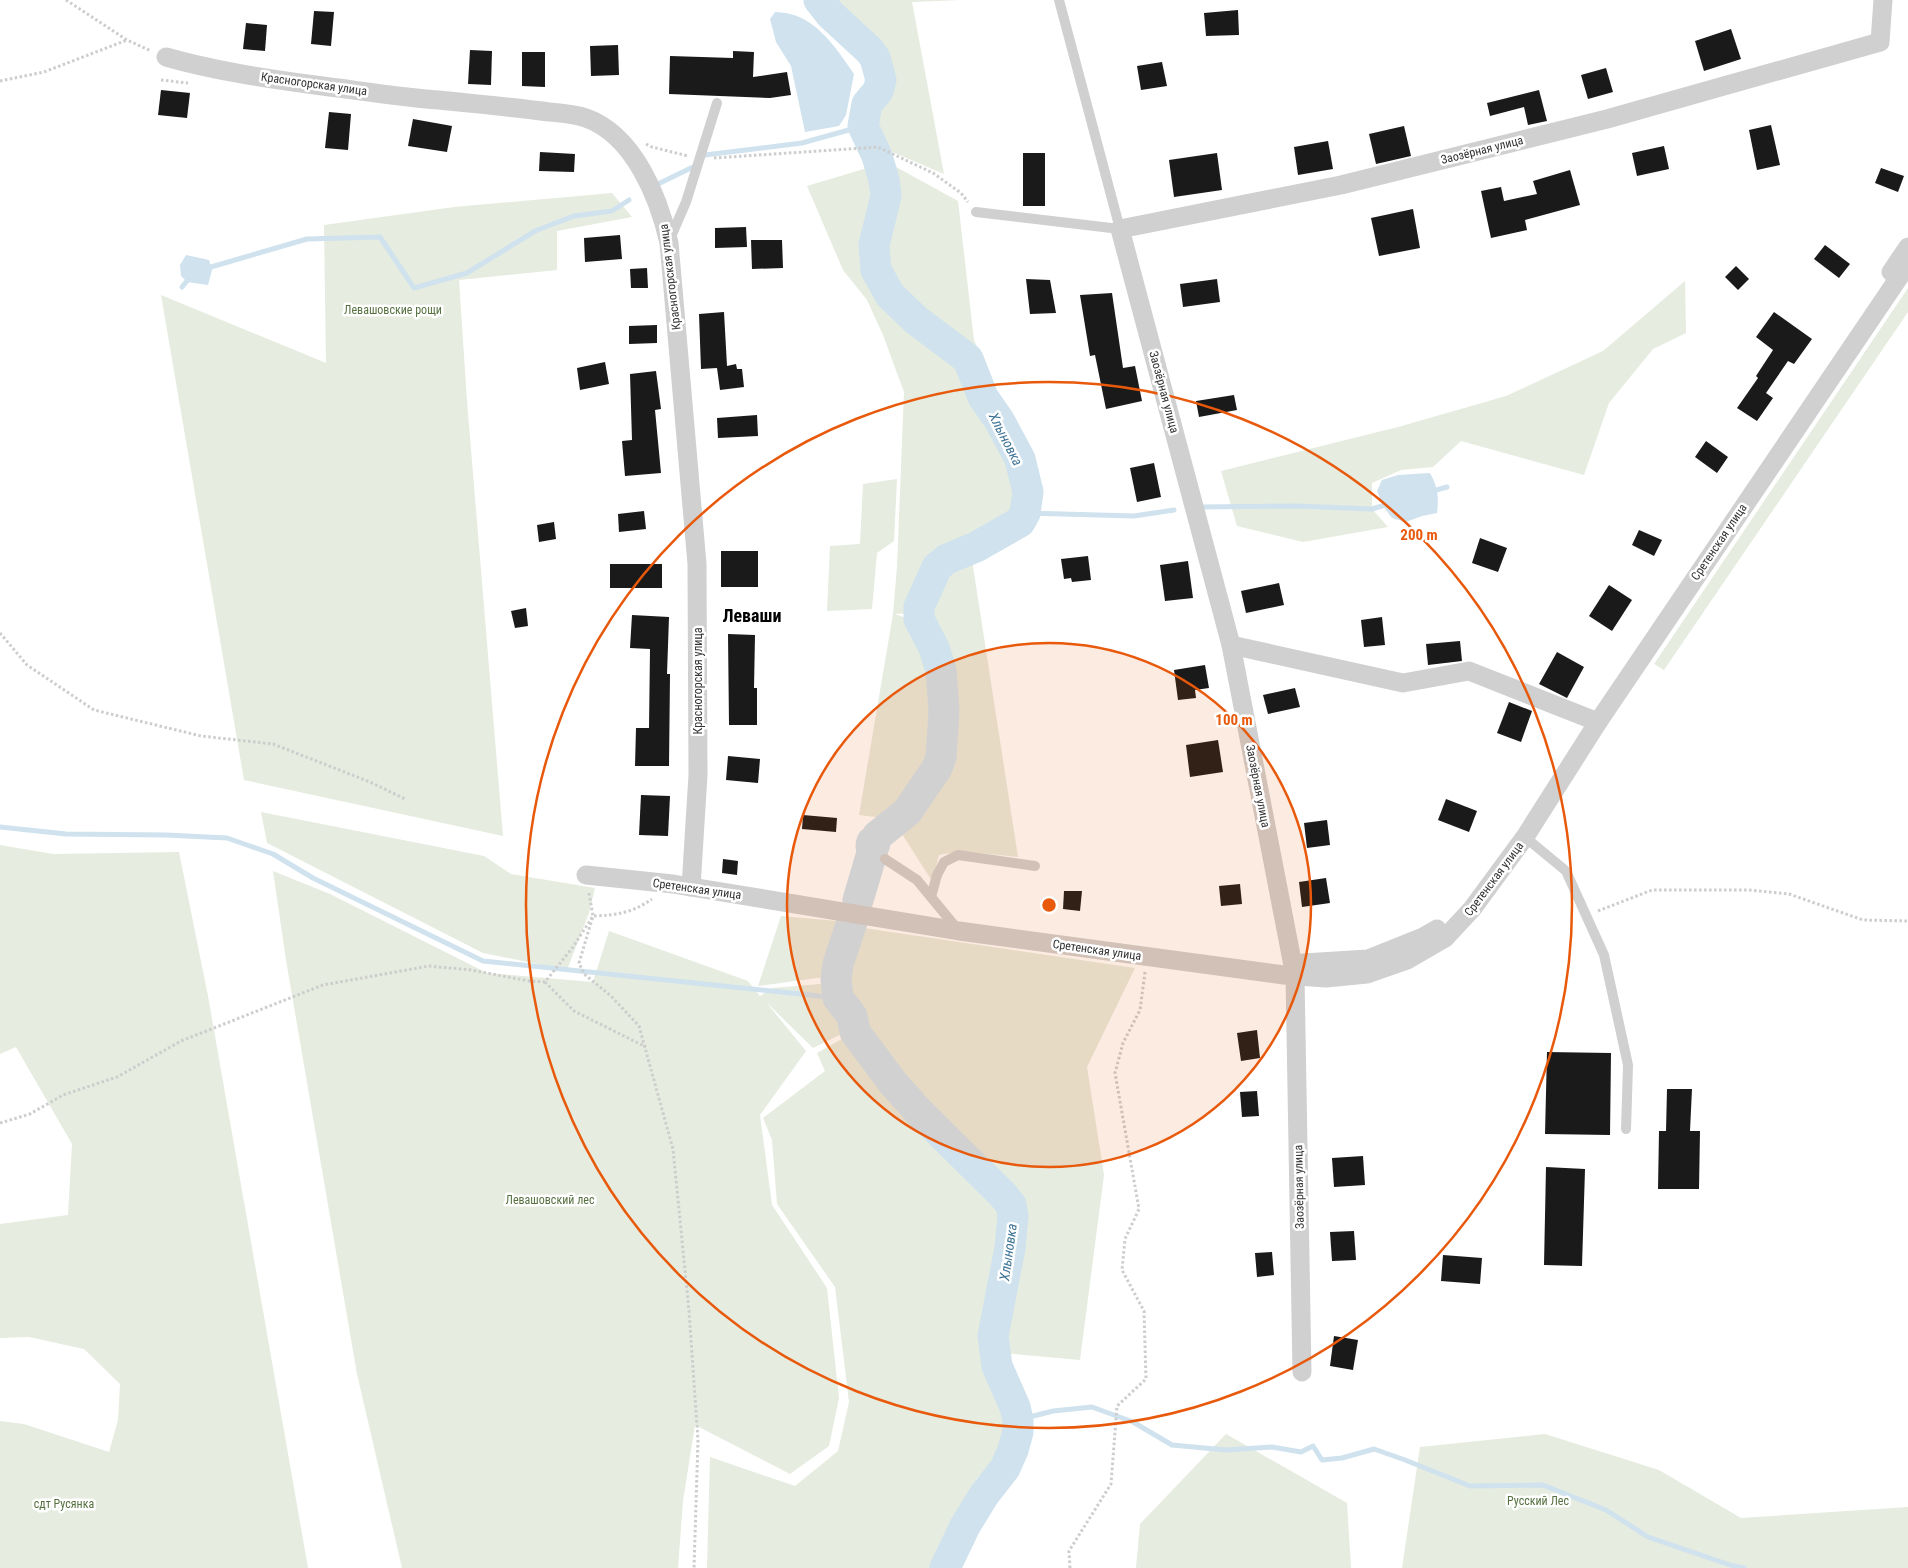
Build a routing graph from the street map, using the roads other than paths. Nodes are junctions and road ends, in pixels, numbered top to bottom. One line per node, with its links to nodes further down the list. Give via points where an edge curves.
1 (1060, 0): 6 (lane)
2 (1883, 0): 6 (street, Заозёрная улица, via 1880,42 1607,119 1340,185)
3 (166, 57): 7 (street, Красногорская улица, via 207,69 280,80 586,118 608,130 624,144 657,198)
4 (717, 103): 7 (lane, via 686,202)
5 (976, 212): 6 (lane)
6 (1120, 229): 10 (street, Заозёрная улица)
7 (669, 243): 16 (street, Красногорская улица, via 697,564 698,775)
8 (1908, 247): 11 (street)
9 (1908, 264): 11 (street, Сретенская улица)
10 (1231, 645): 11 (street, via 1403,683 1469,671); 19 (street, Заозёрная улица)
11 (1593, 720): 12 (street, Сретенская улица); 19 (street, via 1464,906 1448,922 1424,937 1368,959)
12 (1525, 837): 19 (street, Сретенская улица, via 1472,909 1445,938 1407,960 1367,974 1326,978); 20 (lane, via 1566,871 1604,955 1628,1065)
13 (885, 859): 17 (lane, via 917,880)
14 (1035, 866): 17 (lane, via 958,855 944,862)
15 (586, 875): 16 (street, Сретенская улица)
16 (682, 885): 18 (street, Сретенская улица)
17 (931, 898): 18 (lane)
18 (959, 932): 19 (street, Сретенская улица, via 1146,958)
19 (1299, 969): 21 (street, Заозёрная улица)
20 (1626, 1129)
21 (1302, 1372)

